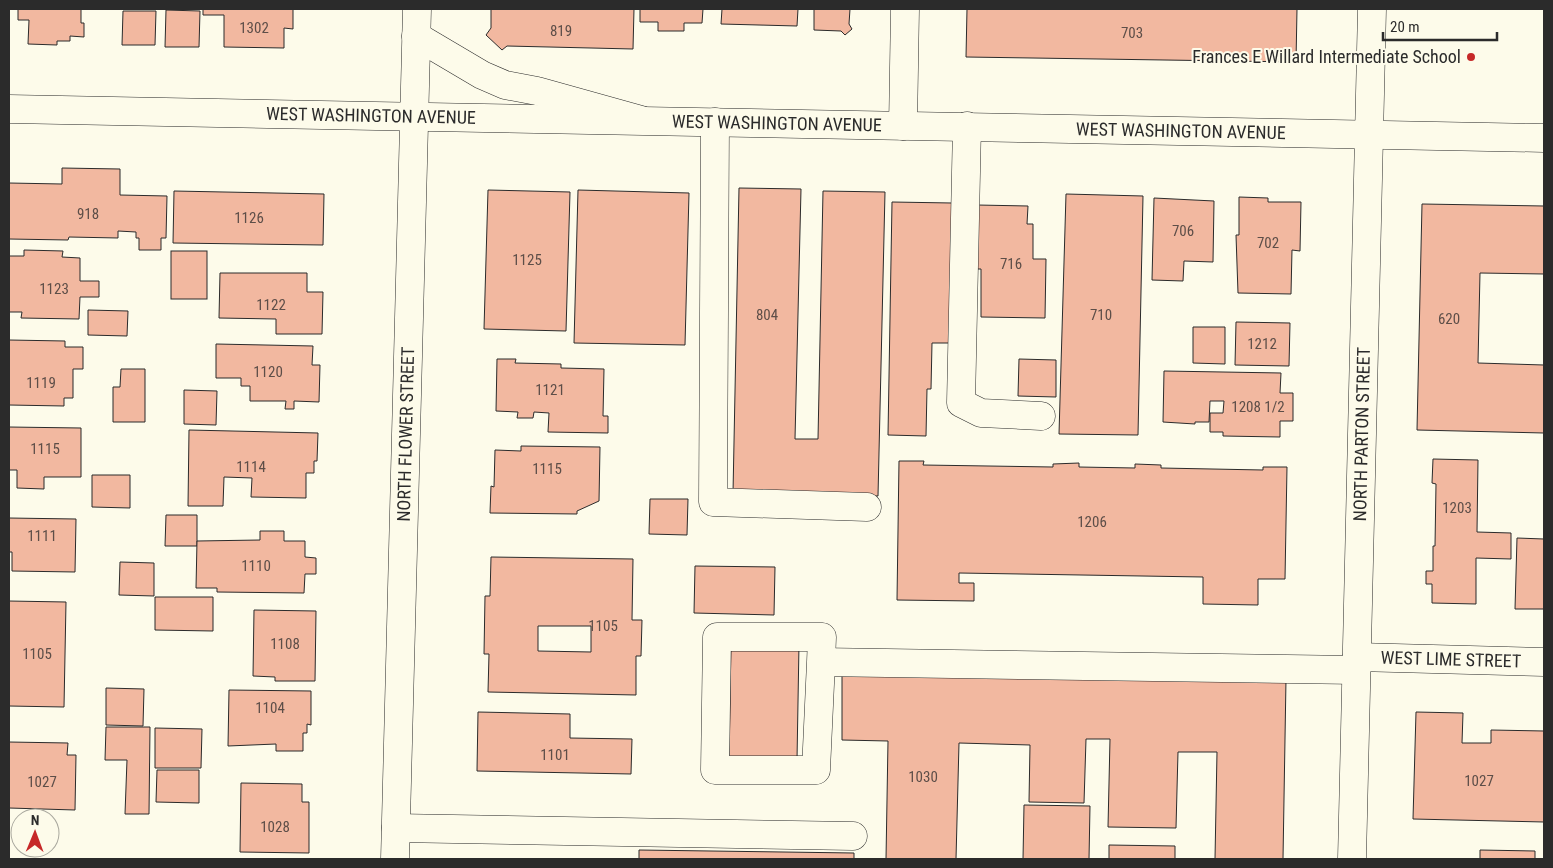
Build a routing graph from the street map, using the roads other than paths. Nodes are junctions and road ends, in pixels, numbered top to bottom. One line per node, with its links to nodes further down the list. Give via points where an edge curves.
1 (417, 9): 4 (street, NORTH FLOWER STREET)
2 (905, 9): 9 (street)
3 (1372, 9): 11 (street, NORTH PARTON STREET)
4 (416, 36): 6 (street, NORTH FLOWER STREET); 7 (street, via 505,85)
5 (9, 109): 6 (street, WEST WASHINGTON AVENUE)
6 (414, 116): 7 (street, WEST WASHINGTON AVENUE); 18 (street, NORTH FLOWER STREET)
7 (642, 120): 8 (street, WEST WASHINGTON AVENUE)
8 (715, 122): 9 (street, WEST WASHINGTON AVENUE); 14 (street, via 713,502)
9 (903, 126): 10 (street, WEST WASHINGTON AVENUE)
10 (967, 126): 11 (street, WEST WASHINGTON AVENUE); 13 (street, via 961,403 980,413)
11 (1369, 134): 12 (street, WEST WASHINGTON AVENUE); 17 (street, NORTH PARTON STREET)
12 (1544, 138)
13 (1041, 416)
14 (867, 508)
15 (821, 662): 15 (street, via 816,770 715,770 717,637 822,637); 17 (street, WEST LIME STREET)
16 (1544, 662): 17 (street, WEST LIME STREET)
17 (1357, 664): 21 (street, NORTH PARTON STREET)
18 (396, 828): 19 (street); 20 (street, NORTH FLOWER STREET)
19 (853, 836)
20 (395, 859)
21 (1352, 859)

